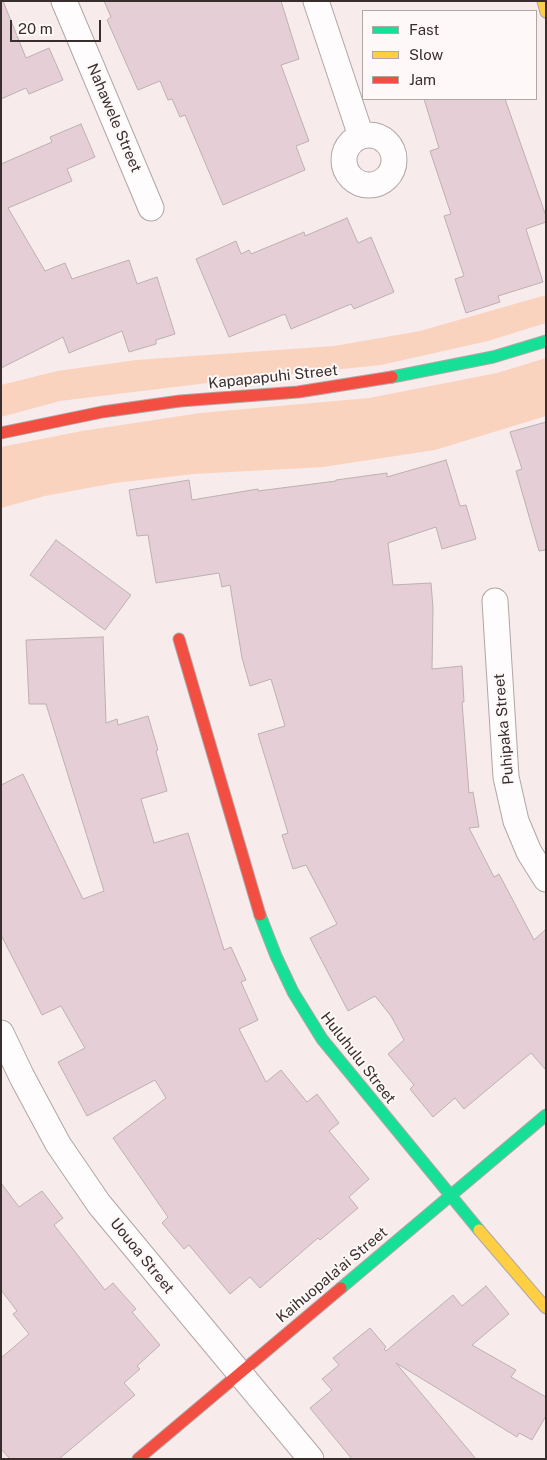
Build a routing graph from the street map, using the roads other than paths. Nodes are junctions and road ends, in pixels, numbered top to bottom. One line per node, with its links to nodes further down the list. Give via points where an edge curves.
1 (64, 1): 6 (street, Nahawele Street)
2 (316, 1): 5 (street)
3 (543, 1): 4 (street)
4 (546, 12)
5 (361, 136)
6 (151, 208)
7 (546, 341): 8 (street, Kapapapuhi Street, via 493,357 368,382 298,392 180,401 102,412)
8 (1, 433)
9 (495, 601): 11 (street, Puhipaka Street, via 506,777 516,821 529,852)
10 (180, 640): 14 (street, Huluhulu Street, via 260,912 293,992 322,1039)
11 (546, 879)
12 (1, 1033): 16 (street, Uouoa Street, via 58,1144 94,1196)
13 (546, 1115): 14 (street, Kaihuopala'ai Street)
14 (450, 1196): 15 (street, Huluhulu Street); 16 (street, Kaihuopala'ai Street)
15 (546, 1308)
16 (239, 1374): 17 (street, Kaihuopala'ai Street); 18 (street, Uouoa Street)
17 (138, 1459)
18 (310, 1459)

